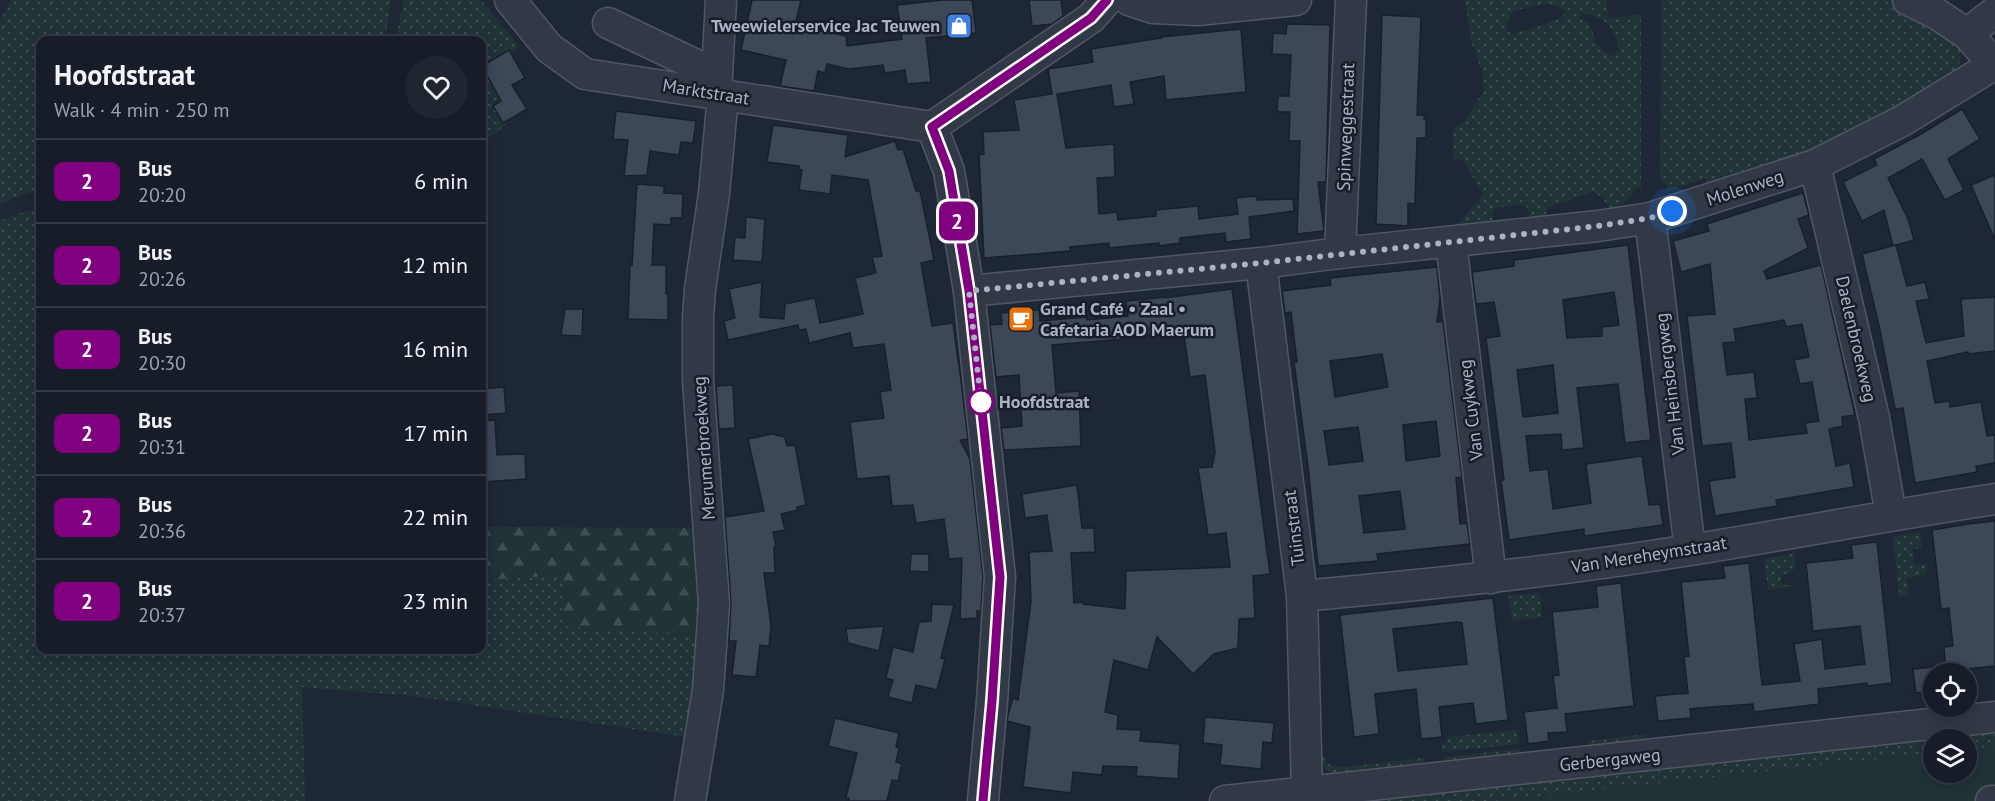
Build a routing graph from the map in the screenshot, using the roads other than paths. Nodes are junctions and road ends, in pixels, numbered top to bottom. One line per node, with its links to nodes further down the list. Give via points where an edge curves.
1 (510, 0): 12 (street, Marktstraat, via 549,48 585,74)
2 (722, 0): 12 (street, Merumerbroekweg)
3 (1129, 0): 4 (street, via 1153,8 1198,10)
4 (1296, 0)
5 (1351, 0): 17 (street, Spinweggestraat)
6 (1908, 0): 10 (street)
7 (1099, 9): 13 (street)
8 (1995, 12): 10 (street)
9 (608, 23): 12 (street)
10 (1967, 34): 11 (street)
11 (1995, 65): 14 (street, Molenweg, via 1902,121)
12 (719, 88): 13 (street, Marktstraat); 27 (street, Merumerbroekweg, via 714,194 698,318 698,381 714,604 708,690)
13 (932, 127): 19 (street, via 949,171)
14 (1815, 165): 15 (street, Molenweg); 21 (street, Daelenbroekweg, via 1874,418)
15 (1650, 218): 16 (street, Molenweg); 22 (street, Van Heinsbergweg)
16 (1451, 242): 17 (street, Molenweg); 23 (street, Van Cuykweg)
17 (1340, 253): 18 (street, Molenweg)
18 (1261, 263): 19 (street, Molenweg); 24 (street, Tuinstraat)
19 (969, 291): 28 (street, via 1000,577)
20 (1995, 499): 21 (street, Van Mereheymstraat)
21 (1891, 515): 22 (street, Van Mereheymstraat)
22 (1690, 550): 23 (street, Van Mereheymstraat)
23 (1491, 578): 24 (street, Van Mereheymstraat)
24 (1302, 596): 26 (street, Tuinstraat)
25 (1995, 717): 26 (street, Gerbergaweg)
26 (1307, 794): 29 (street, Gerbergaweg)
27 (690, 801)
28 (983, 801)
29 (1225, 801)

